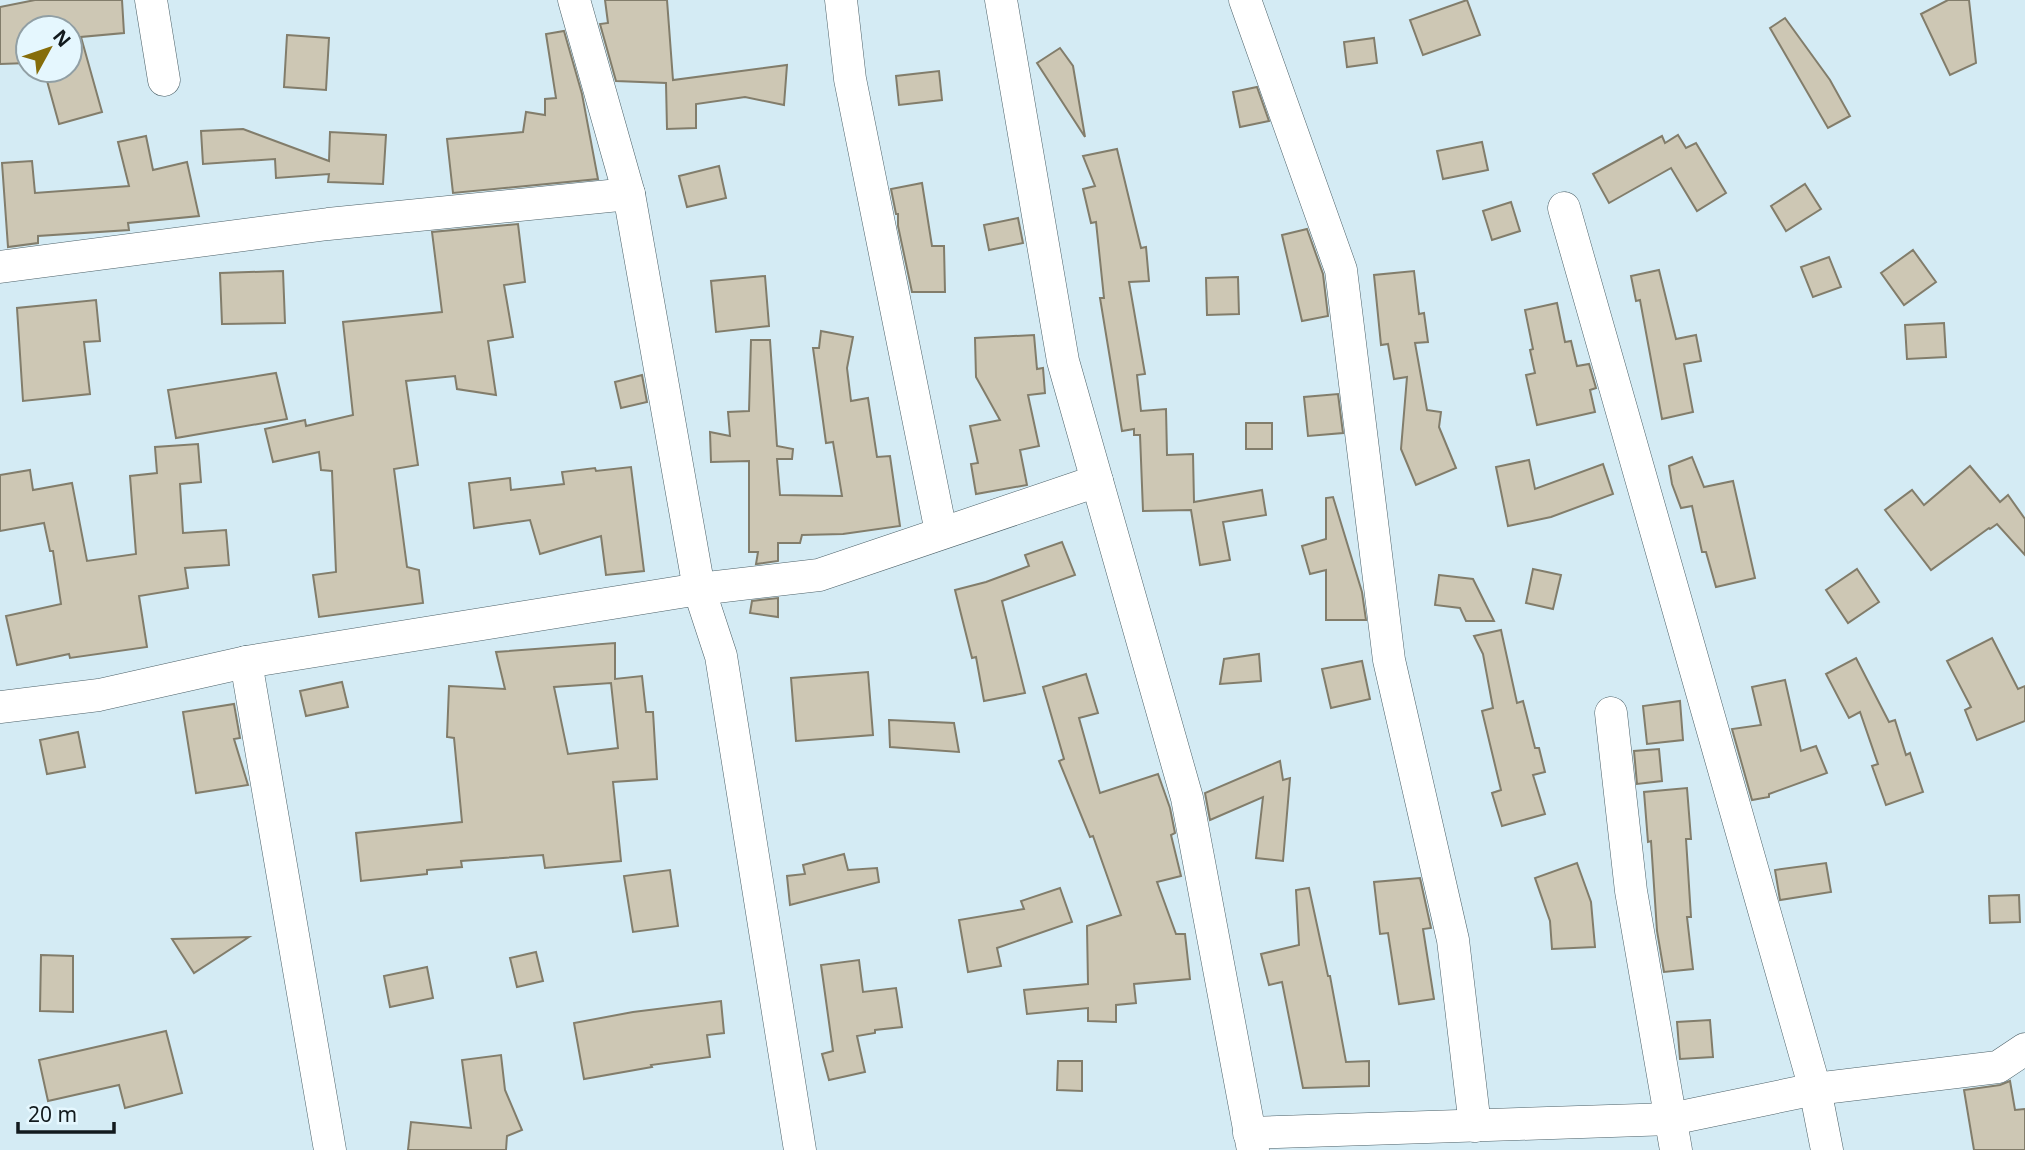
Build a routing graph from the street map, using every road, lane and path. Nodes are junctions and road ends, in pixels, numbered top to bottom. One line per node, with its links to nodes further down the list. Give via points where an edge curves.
1 (151, 0): 6 (street)
2 (574, 0): 7 (street)
3 (841, 0): 11 (street, via 850,79)
4 (1001, 0): 10 (street, via 1063,361)
5 (1245, 0): 19 (street, via 1341,270 1389,660 1453,940)
6 (164, 80)
7 (629, 194): 9 (street, via 328,224); 12 (street)
8 (1564, 208): 17 (street)
9 (0, 267)
10 (1097, 481): 11 (street); 20 (street, via 1187,798)
11 (942, 532): 12 (street, via 818,575)
12 (699, 589): 13 (street); 22 (street, via 721,656)
13 (246, 662): 14 (street, via 99,695); 21 (street)
14 (0, 707)
15 (1611, 713): 18 (street, via 1632,891)
16 (2025, 1049): 17 (street, via 1998,1067)
17 (1815, 1089): 18 (street); 24 (street)
18 (1671, 1119): 19 (street); 23 (street)
19 (1475, 1126): 20 (street)
20 (1251, 1142)
21 (330, 1150)
22 (800, 1150)
23 (1676, 1150)
24 (1826, 1150)

